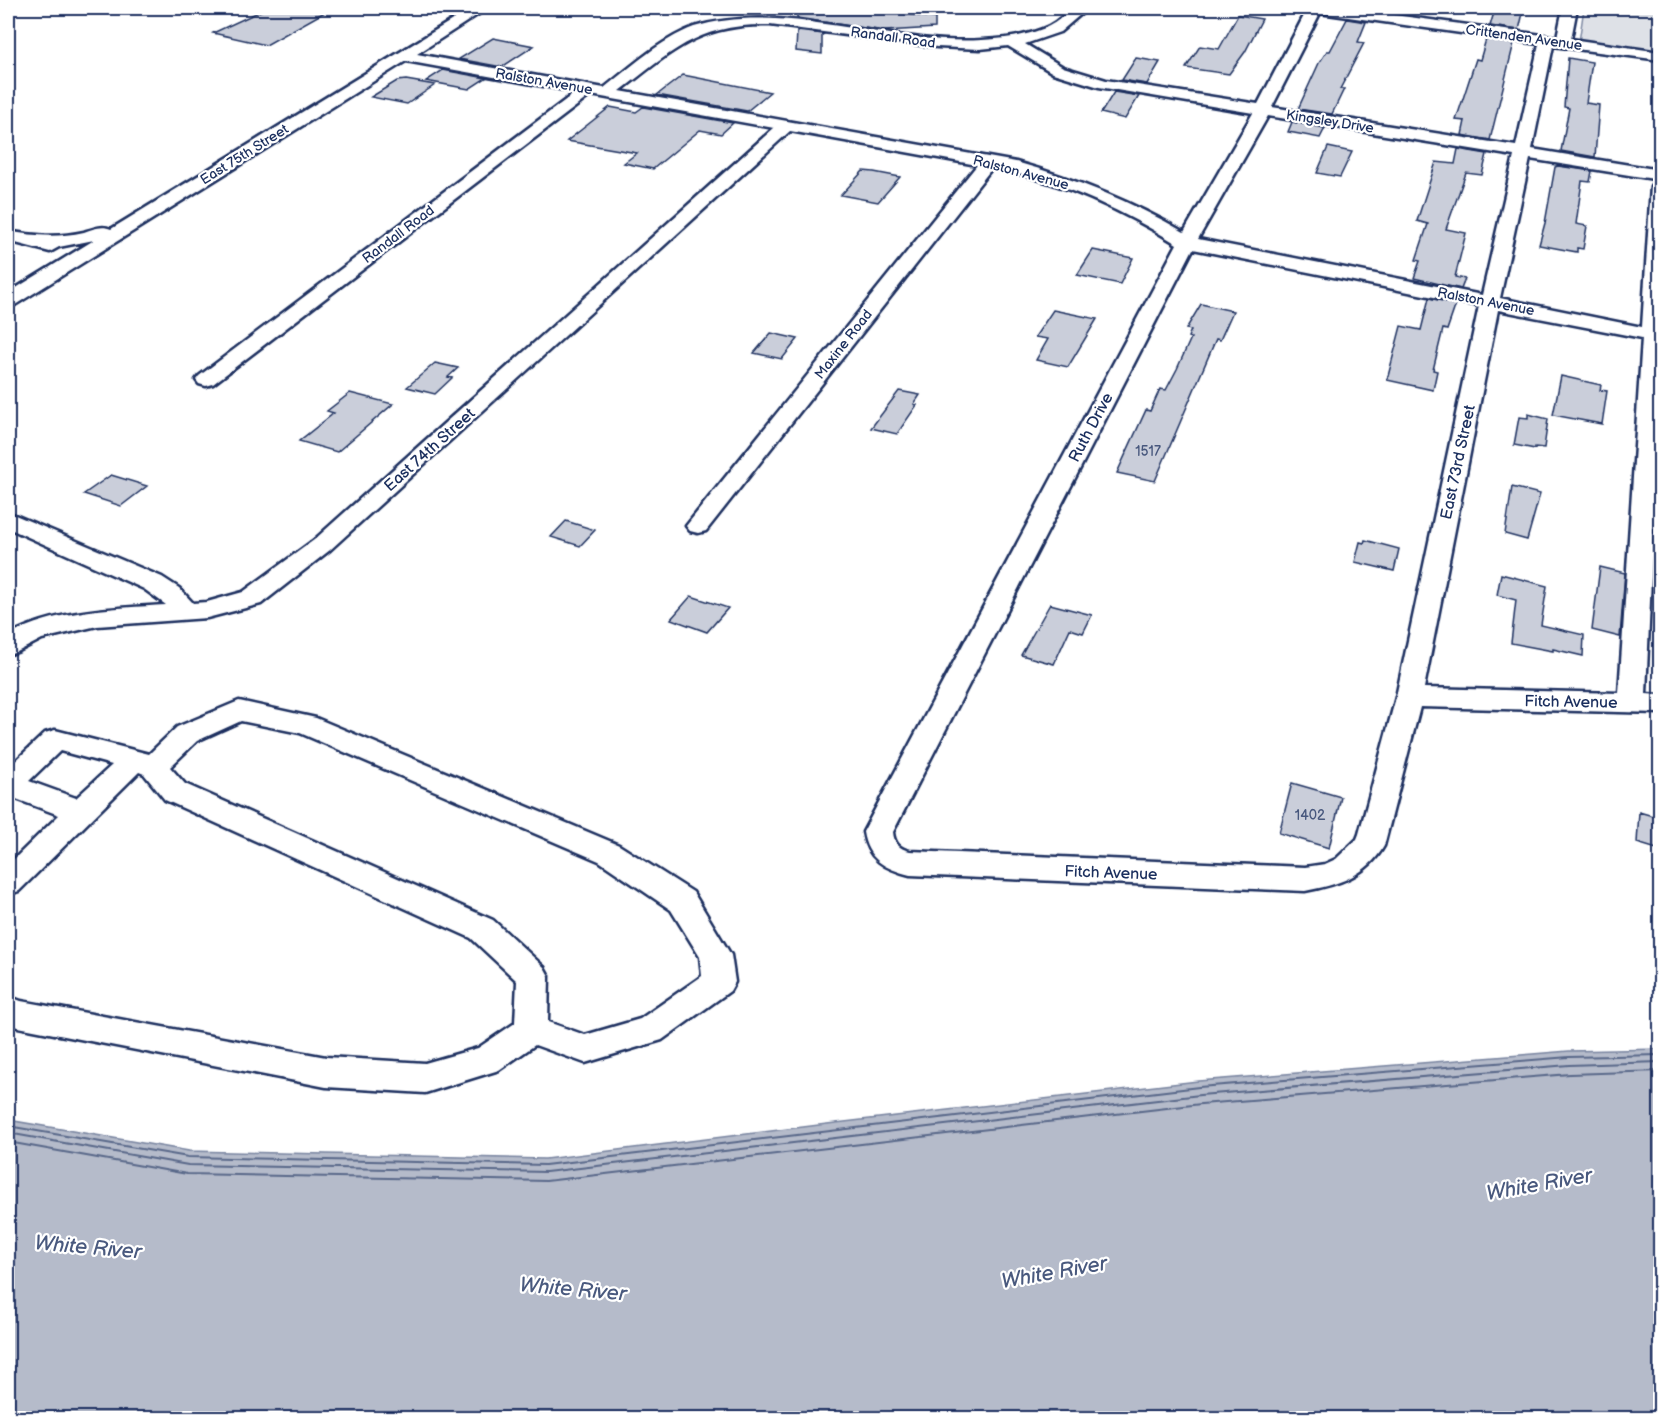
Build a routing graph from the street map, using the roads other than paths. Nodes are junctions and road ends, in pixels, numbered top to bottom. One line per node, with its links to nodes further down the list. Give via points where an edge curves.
1 (481, 8): 8 (street, East 75th Street)
2 (1081, 8): 6 (street, Randall Road, via 1073,18 1050,31)
3 (1316, 8): 7 (street, Crittenden Avenue); 11 (street, Ruth Drive)
4 (1570, 8): 7 (street, East 73rd Street)
5 (756, 14): 6 (street, Randall Road, via 940,44); 10 (street, Randall Road, via 690,34)
6 (1009, 41): 11 (street, Kingsley Drive, via 1049,65 1085,79)
7 (1555, 42): 9 (street, Crittenden Avenue); 13 (street, East 73rd Street)
8 (404, 56): 10 (street, Ralston Avenue); 17 (street, East 75th Street)
9 (1660, 56)
10 (599, 91): 12 (street, Ralston Avenue); 25 (street, Randall Road)
11 (1263, 110): 13 (street, Kingsley Drive); 20 (street, Ruth Drive)
12 (787, 125): 14 (street, Ralston Avenue); 28 (street, East 74th Street, via 322,545 252,598)
13 (1522, 153): 15 (street, Kingsley Drive); 23 (street, East 73rd Street)
14 (988, 162): 20 (street, Ralston Avenue, via 1086,190); 27 (street, Maxine Road)
15 (1660, 175)
16 (1660, 186): 24 (street)
17 (146, 214): 19 (street, via 83,238); 21 (street, East 75th Street)
18 (8, 236): 19 (street)
19 (34, 242): 21 (street)
20 (1187, 242): 23 (street, Ralston Avenue); 36 (street, Ruth Drive, via 878,832)
21 (82, 254): 22 (street, East 75th Street)
22 (8, 301)
23 (1490, 302): 24 (street, Ralston Avenue); 30 (street, East 73rd Street)
24 (1656, 335): 31 (street)
25 (206, 380)
26 (8, 519): 28 (street, via 153,583)
27 (698, 526)
28 (187, 611): 29 (street, East 74th Street, via 97,618 34,632)
29 (8, 646)
30 (1409, 697): 31 (street, Fitch Avenue); 38 (street, East 73rd Street, via 1374,834 1362,854)
31 (1632, 703): 32 (street, Fitch Avenue)
32 (1660, 704)
33 (144, 764): 34 (street, via 55,740); 35 (street); 40 (street, via 175,792 482,929 533,976); 40 (street, via 187,734 239,711 306,725 609,853 682,901 715,955 719,982 650,1030 585,1049)
34 (8, 785): 35 (street)
35 (81, 811): 37 (street)
36 (882, 850): 38 (street, Fitch Avenue, via 892,858 910,863 1113,872 1305,879 1322,878)
37 (14, 868)
38 (1342, 869)
39 (8, 1010): 40 (street, via 326,1072 425,1078 487,1060)
40 (531, 1030)

